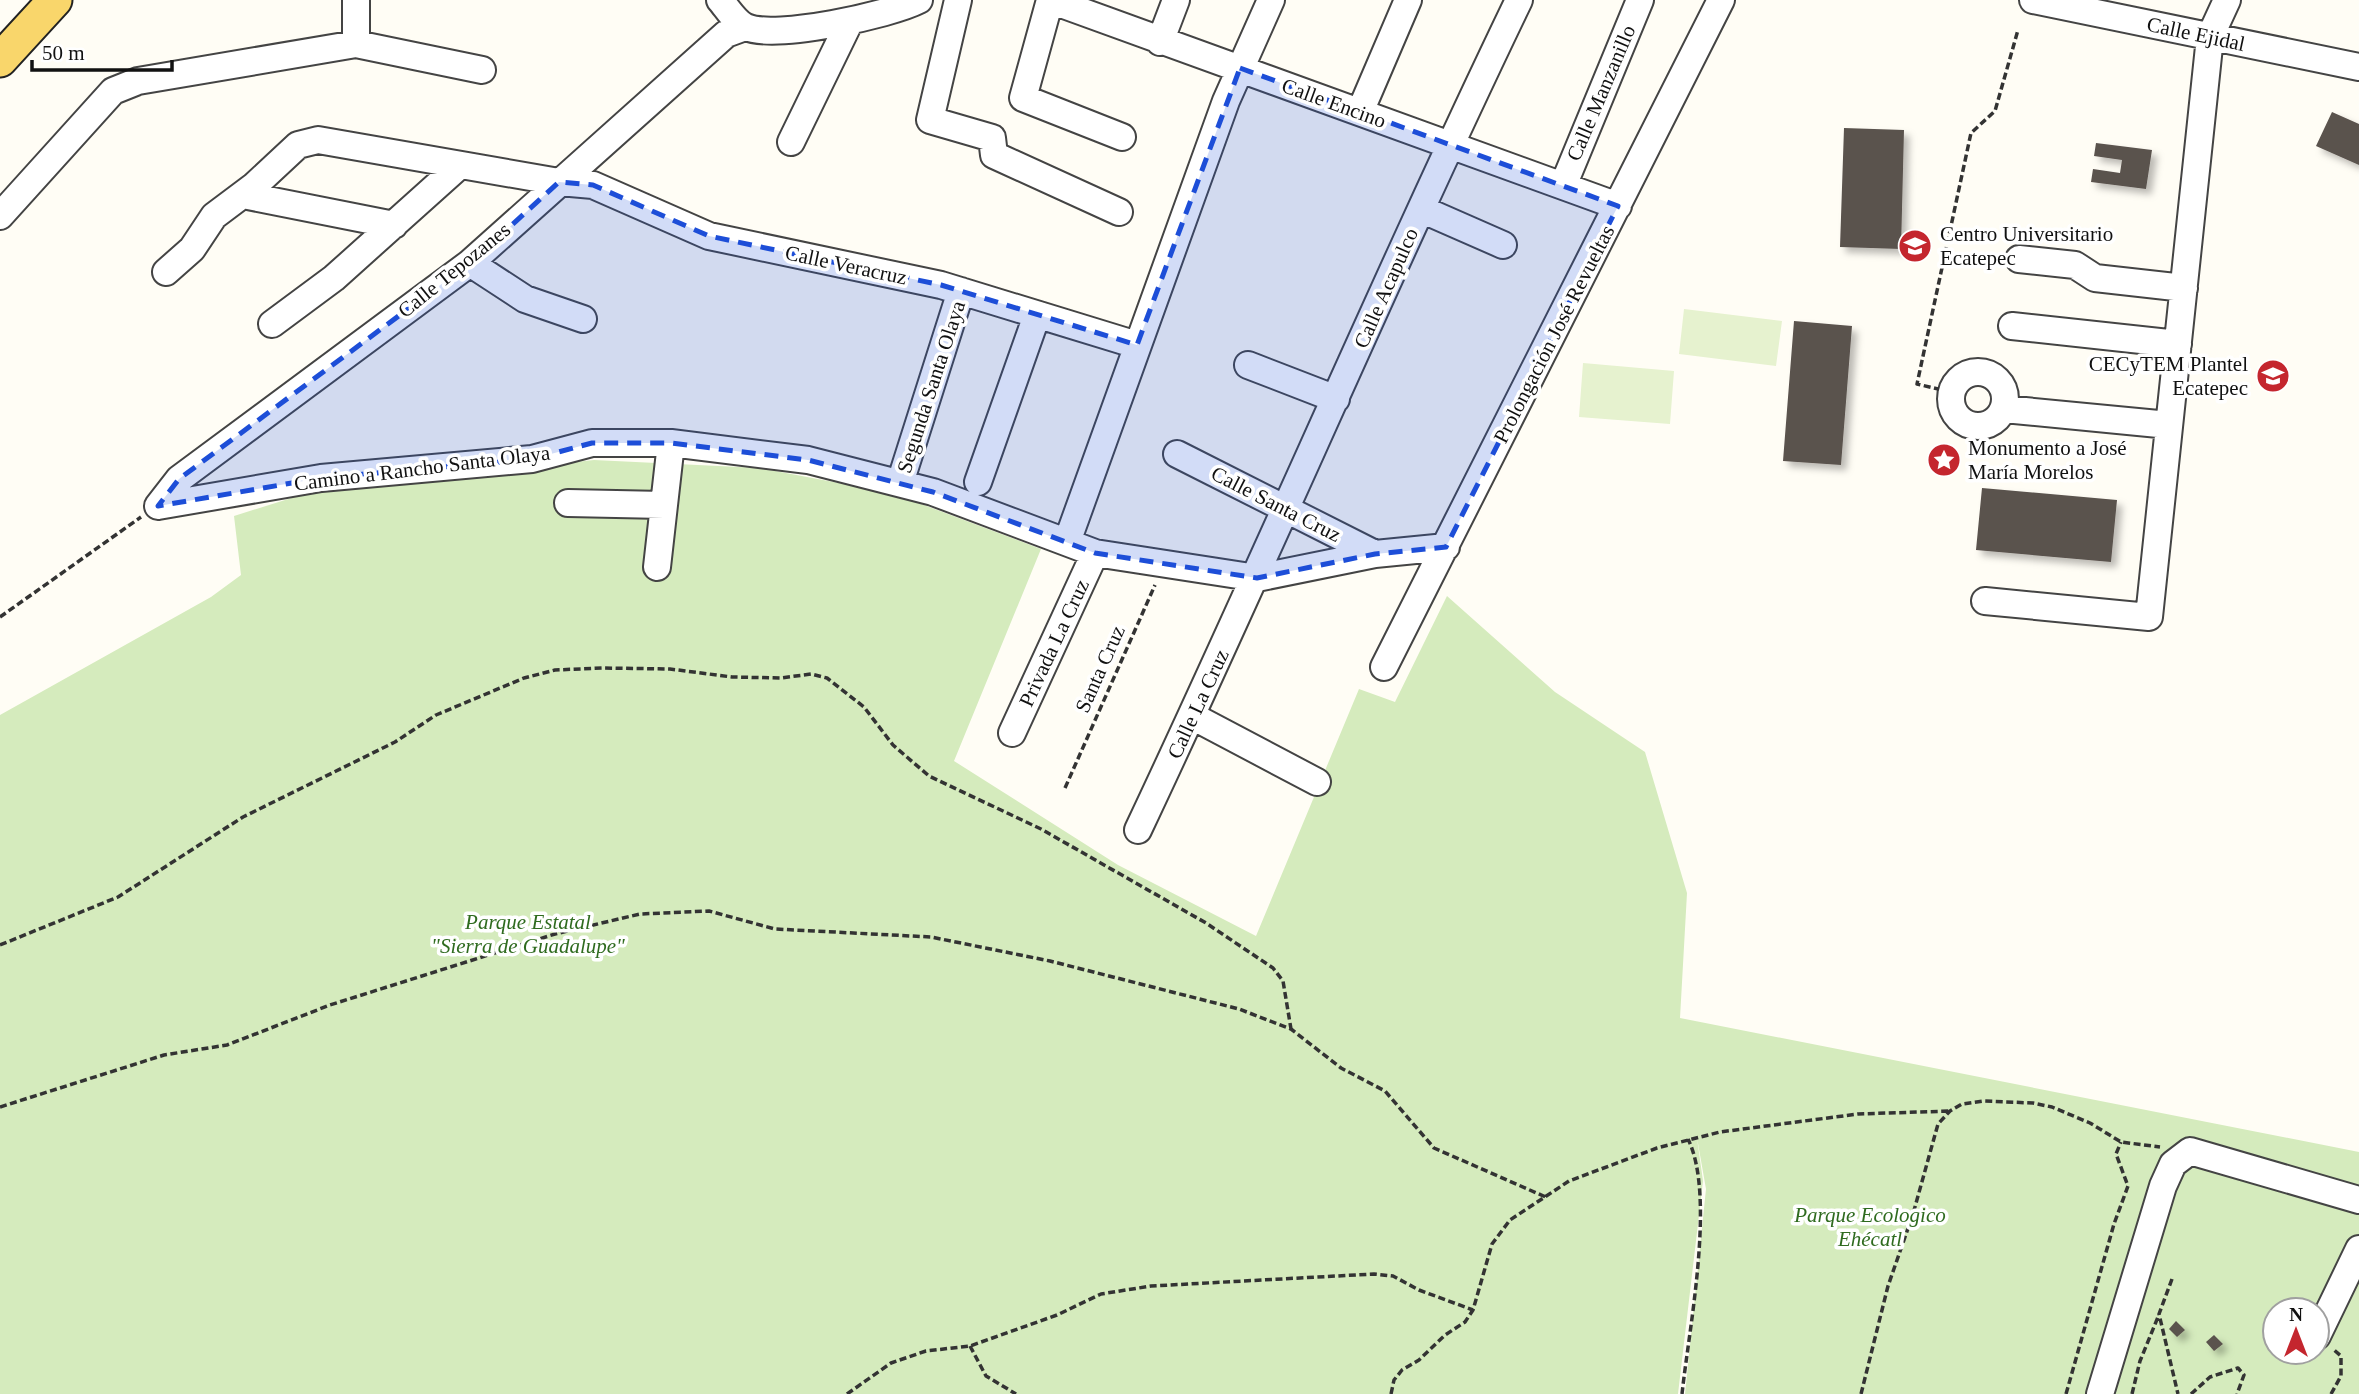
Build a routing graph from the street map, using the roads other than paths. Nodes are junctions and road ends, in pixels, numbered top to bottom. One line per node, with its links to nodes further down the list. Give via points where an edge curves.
1 (55, 0): 21 (main road)
2 (356, 0): 20 (street)
3 (720, 0): 17 (street)
4 (919, 0): 16 (street)
5 (958, 0): 36 (street, via 930,120 992,138 994,155)
6 (1050, 0): 19 (street, Calle Encino); 26 (street, via 1023,98)
7 (1176, 0): 19 (street)
8 (1271, 0): 23 (street)
9 (1408, 0): 25 (street)
10 (1519, 0): 28 (street, Calle Acapulco)
11 (1640, 0): 31 (street, Calle Manzanillo)
12 (1721, 0): 34 (street, Prolongación José Revueltas)
13 (2033, 0): 15 (street, Calle Ejidal)
14 (2227, 0): 18 (street)
15 (2095, 6): 18 (street, Calle Ejidal)
16 (849, 23): 17 (street, via 763,30); 27 (street)
17 (744, 27): 30 (street, Calle Tepozanes, via 726,34)
18 (2210, 37): 22 (street, Calle Ejidal); 43 (street)
19 (1160, 42): 23 (street, Calle Encino)
20 (356, 44): 24 (street); 32 (street, via 138,81 113,91)
21 (0, 60)
22 (2359, 67)
23 (1240, 68): 25 (street, Calle Encino); 50 (street)
24 (482, 70)
25 (1360, 112): 28 (street, Calle Encino)
26 (1122, 138)
27 (791, 142)
28 (1449, 145): 31 (street, Calle Encino); 35 (street, Calle Acapulco)
29 (460, 165): 30 (street, Calle Veracruz); 33 (street, Calle Veracruz, via 318,140 298,145); 38 (street)
30 (559, 182): 41 (street, Calle Tepozanes); 44 (street, Calle Veracruz, via 593,185 709,236)
31 (1563, 186): 34 (street, Calle Encino)
32 (9, 188): 37 (street)
33 (243, 195): 38 (street); 42 (street, Calle Veracruz, via 215,216 192,249)
34 (1618, 206): 64 (street, Prolongación José Revueltas)
35 (1421, 209): 39 (street); 52 (street, Calle Acapulco)
36 (1119, 212)
37 (0, 216)
38 (394, 225): 47 (street)
39 (1503, 245)
40 (2019, 259): 43 (street, via 2075,265 2095,278)
41 (470, 262): 46 (street, via 525,299); 61 (street, Calle Tepozanes, via 179,479)
42 (166, 272)
43 (2184, 288): 49 (street)
44 (961, 291): 45 (street, Calle Veracruz); 58 (street, Segunda Santa Olaya)
45 (1037, 315): 50 (street, Calle Veracruz); 57 (street)
46 (583, 319)
47 (272, 324)
48 (2012, 326): 49 (street)
49 (2178, 344): 54 (street)
50 (1137, 345): 63 (street)
51 (1248, 365): 52 (street)
52 (1336, 399): 62 (street, Calle Acapulco)
53 (2004, 409): 53 (street, via 1992,422 1975,426 1959,418 1951,407 1951,392 1959,379 1981,372 1999,380 2006,393); 54 (street)
54 (2169, 425): 69 (street, via 2149,617)
55 (671, 443): 58 (street, Camino a Rancho Santa Olaya, via 808,460); 60 (street); 61 (street, Camino a Rancho Santa Olaya, via 592,443 532,459 321,478)
56 (1177, 454): 62 (street, Calle Santa Cruz)
57 (978, 482)
58 (900, 483): 63 (street, Camino a Rancho Santa Olaya)
59 (568, 503): 60 (street)
60 (664, 505): 67 (street)
61 (158, 506)
62 (1286, 510): 66 (street, Calle Santa Cruz); 68 (street, Calle Acapulco)
63 (1067, 542): 65 (street, Camino a Rancho Santa Olaya)
64 (1446, 547): 66 (street, Camino a Rancho Santa Olaya); 70 (street, Prolongación José Revueltas)
65 (1095, 553): 68 (street, Camino a Rancho Santa Olaya); 72 (street, Privada La Cruz)
66 (1375, 554): 68 (street, Camino a Rancho Santa Olaya)
67 (657, 567)
68 (1257, 578): 71 (street, Calle La Cruz)
69 (1985, 601)
70 (1384, 667)
71 (1192, 716): 73 (street); 74 (street, Calle La Cruz)
72 (1012, 733)
73 (1317, 782)
74 (1139, 830)
75 (2359, 1200): 78 (street, via 2190,1151 2173,1164 2163,1186)
76 (2359, 1249): 77 (street)
77 (2331, 1307)
78 (2100, 1394)

